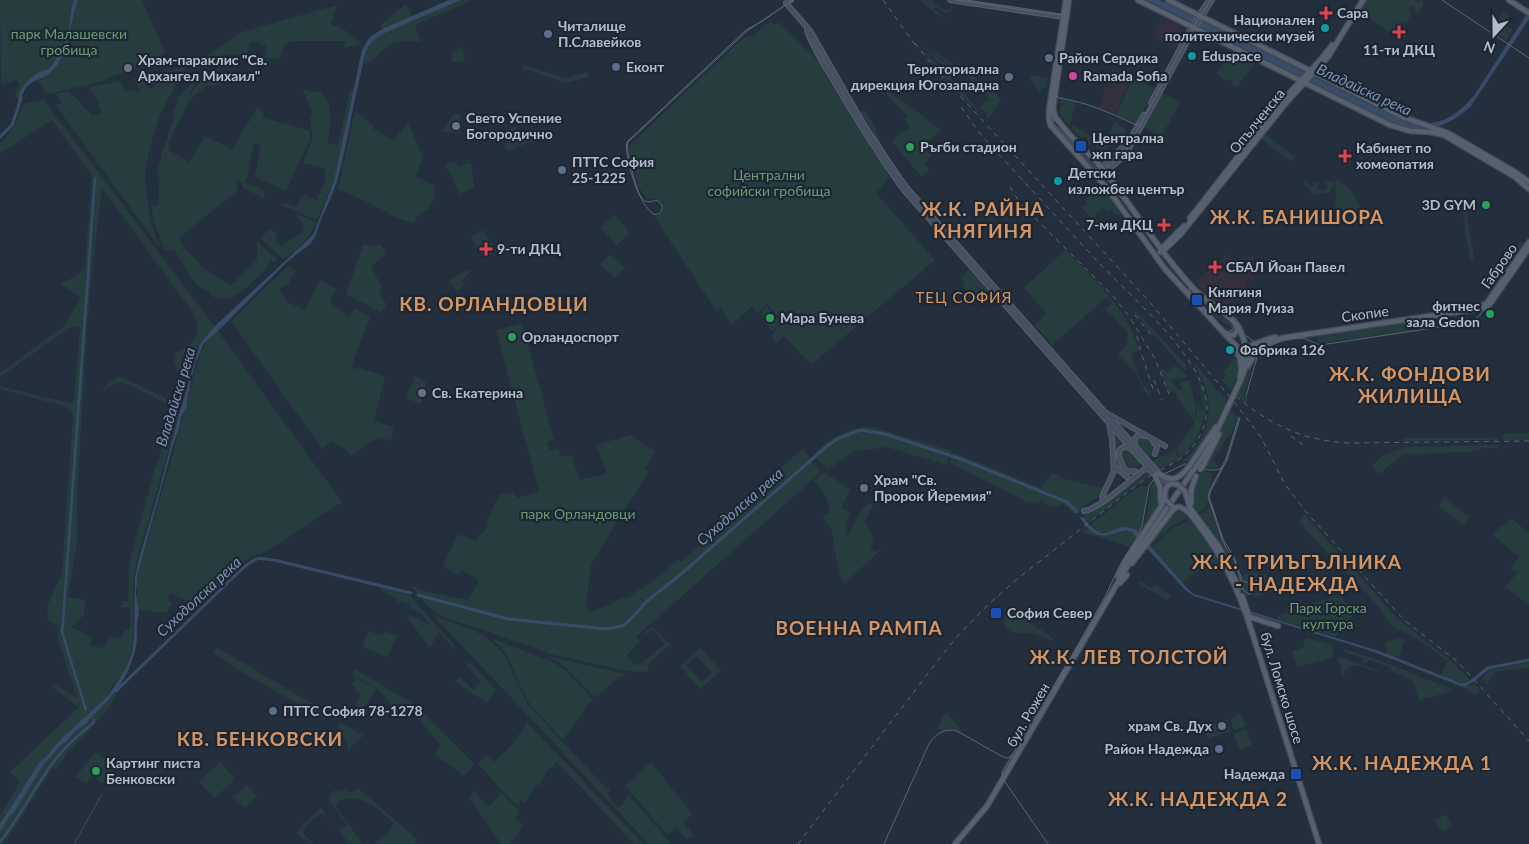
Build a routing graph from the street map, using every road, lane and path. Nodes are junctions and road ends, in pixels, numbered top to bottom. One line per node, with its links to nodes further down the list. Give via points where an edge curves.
1 (791, 0): 12 (main road)
2 (795, 0): 12 (main road)
3 (950, 0): 14 (main road)
4 (966, 0): 14 (main road)
5 (1067, 0): 14 (main road)
6 (1138, 0): 16 (main road)
7 (1168, 0): 15 (main road)
8 (1210, 0): 15 (main road)
9 (1361, 0): 17 (main road, Опълченска, via 1330,54)
10 (1509, 0): 13 (main road)
11 (1515, 0): 13 (main road)
12 (787, 4): 19 (main road, via 807,28)
13 (1528, 12)
14 (1065, 16): 20 (main road, via 1054,115); 22 (main road, via 1049,120 1054,130)
15 (1199, 17): 16 (main road); 17 (main road)
16 (1194, 27): 18 (main road); 20 (main road, via 1130,141); 21 (main road, via 1127,152)
17 (1311, 72): 18 (main road, Опълченска); 23 (main road, via 1400,116 1451,134)
18 (1303, 81): 24 (main road, via 1394,127 1447,137); 27 (main road, Опълченска)
19 (855, 114): 38 (main road, via 906,187); 40 (main road, via 889,170 914,202)
20 (1102, 168): 21 (main road); 22 (main road)
21 (1106, 173): 22 (main road); 27 (main road)
22 (1097, 177): 28 (main road)
23 (1529, 182)
24 (1529, 188)
25 (1529, 242): 29 (main road, Габрово)
26 (1529, 248): 29 (main road, Габрово)
27 (1161, 251): 28 (main road, Опълченска); 30 (main road, via 1204,299)
28 (1155, 256): 31 (main road)
29 (1488, 303): 34 (main road, Скопие, via 1283,335); 36 (main road, Скопие, via 1481,309 1282,338)
30 (1237, 324): 31 (main road, via 1234,335); 32 (main road)
31 (1225, 334): 33 (main road)
32 (1243, 338): 34 (main road); 35 (main road)
33 (1231, 341): 35 (main road); 37 (main road, via 1240,358)
34 (1254, 345): 35 (main road, Скопие)
35 (1246, 352): 36 (main road, Скопие); 37 (main road, бул. Рожен, via 1248,362)
36 (1256, 352): 37 (main road)
37 (1242, 374): 39 (main road, бул. Рожен, bridge)
38 (1105, 412): 41 (main road, via 1163,447); 42 (main road)
39 (1224, 416): 45 (main road, бул. Рожен, bridge); 46 (main road, бул. Рожен, bridge)
40 (1108, 421): 42 (main road); 44 (main road)
41 (1153, 441): 42 (main road, via 1138,435); 43 (main road, via 1157,446)
42 (1134, 449): 47 (main road, via 1123,447 1119,457 1124,470); 48 (main road)
43 (1155, 454)
44 (1114, 466): 50 (main road); 53 (main road)
45 (1189, 467): 48 (main road, via 1170,480); 51 (main road, бул. Рожен)
46 (1198, 469): 49 (main road, бул. Рожен); 61 (main road, бул. Рожен)
47 (1135, 471)
48 (1155, 473): 51 (main road); 52 (main road); 56 (main road, via 1161,493); 57 (main road, via 1143,470 1109,498)
49 (1196, 476): 54 (main road, бул. Рожен); 58 (main road, via 1191,495)
50 (1127, 477)
51 (1174, 484): 52 (main road, via 1166,487); 54 (main road, bridge, via 1185,491)
52 (1164, 495): 55 (main road, bridge); 56 (main road, бул. Рожен)
53 (1102, 497)
54 (1187, 497): 55 (main road, via 1186,504); 58 (main road, бул. Ломско шосе)
55 (1177, 507): 58 (main road, бул. Ломско шосе); 59 (main road, бул. Рожен)
56 (1160, 508): 61 (main road, бул. Рожен)
57 (1084, 511)
58 (1193, 515): 59 (main road, via 1179,510); 60 (main road, бул. Ломско шосе)
59 (1167, 518): 61 (main road, бул. Рожен)
60 (1197, 520): 65 (main road, бул. Ломско шосе, via 1224,555); 66 (main road, бул. Ломско шосе, via 1224,562)
61 (1146, 538): 62 (main road, бул. Рожен); 62 (main road, бул. Рожен)
62 (1142, 544): 64 (main road, бул. Рожен); 64 (main road, бул. Рожен, via 1125,562)
63 (1127, 575): 64 (main road)
64 (1113, 592): 68 (main road, бул. Рожен, via 987,806)
65 (1250, 617): 66 (main road, бул. Ломско шосе); 67 (main road)
66 (1250, 625): 69 (main road, бул. Ломско шосе)
67 (1278, 626)
68 (955, 844)
69 (1319, 844)

